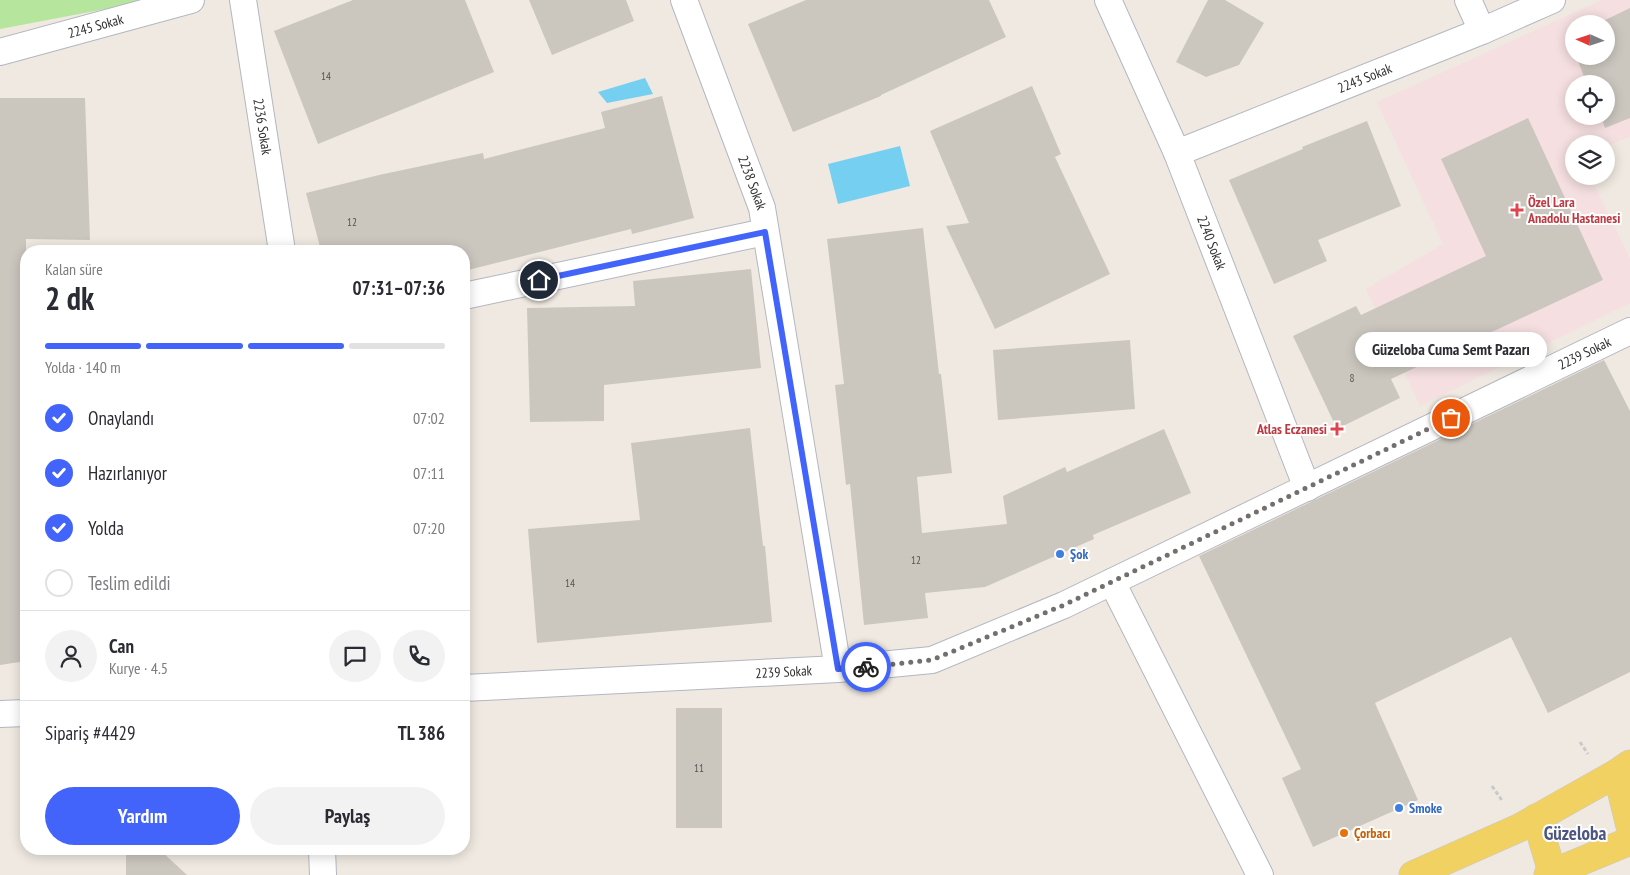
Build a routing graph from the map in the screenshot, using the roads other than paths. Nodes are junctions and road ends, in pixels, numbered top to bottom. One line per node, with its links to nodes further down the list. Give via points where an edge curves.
1 (191, 0): 8 (street, 2245 Sokak)
2 (243, 0): 11 (street, 2236 Sokak)
3 (684, 0): 10 (street, 2238 Sokak, via 762,208)
4 (1108, 0): 9 (street, 2240 Sokak)
5 (1468, 0): 7 (street)
6 (1552, 0): 7 (street, 2243 Sokak)
7 (1482, 31): 9 (street, 2243 Sokak)
8 (0, 52)
9 (1177, 153): 14 (street, 2240 Sokak)
10 (765, 232): 12 (street); 16 (street, 2238 Sokak)
11 (281, 245)
12 (470, 295)
13 (1630, 331): 14 (street, 2239 Sokak)
14 (1307, 488): 15 (street, 2239 Sokak)
15 (1112, 582): 16 (street, 2239 Sokak, via 932,660); 27 (street)
16 (838, 669): 17 (street, 2239 Sokak)
17 (470, 688)
18 (20, 712): 19 (street)
19 (0, 714)
20 (1623, 769): 21 (main road); 22 (main road)
21 (1536, 818): 25 (main road); 28 (main road)
22 (1630, 826)
23 (1630, 841): 25 (main road)
24 (322, 855): 26 (street)
25 (1551, 874)
26 (323, 875)
27 (1260, 875)
28 (1413, 875)

